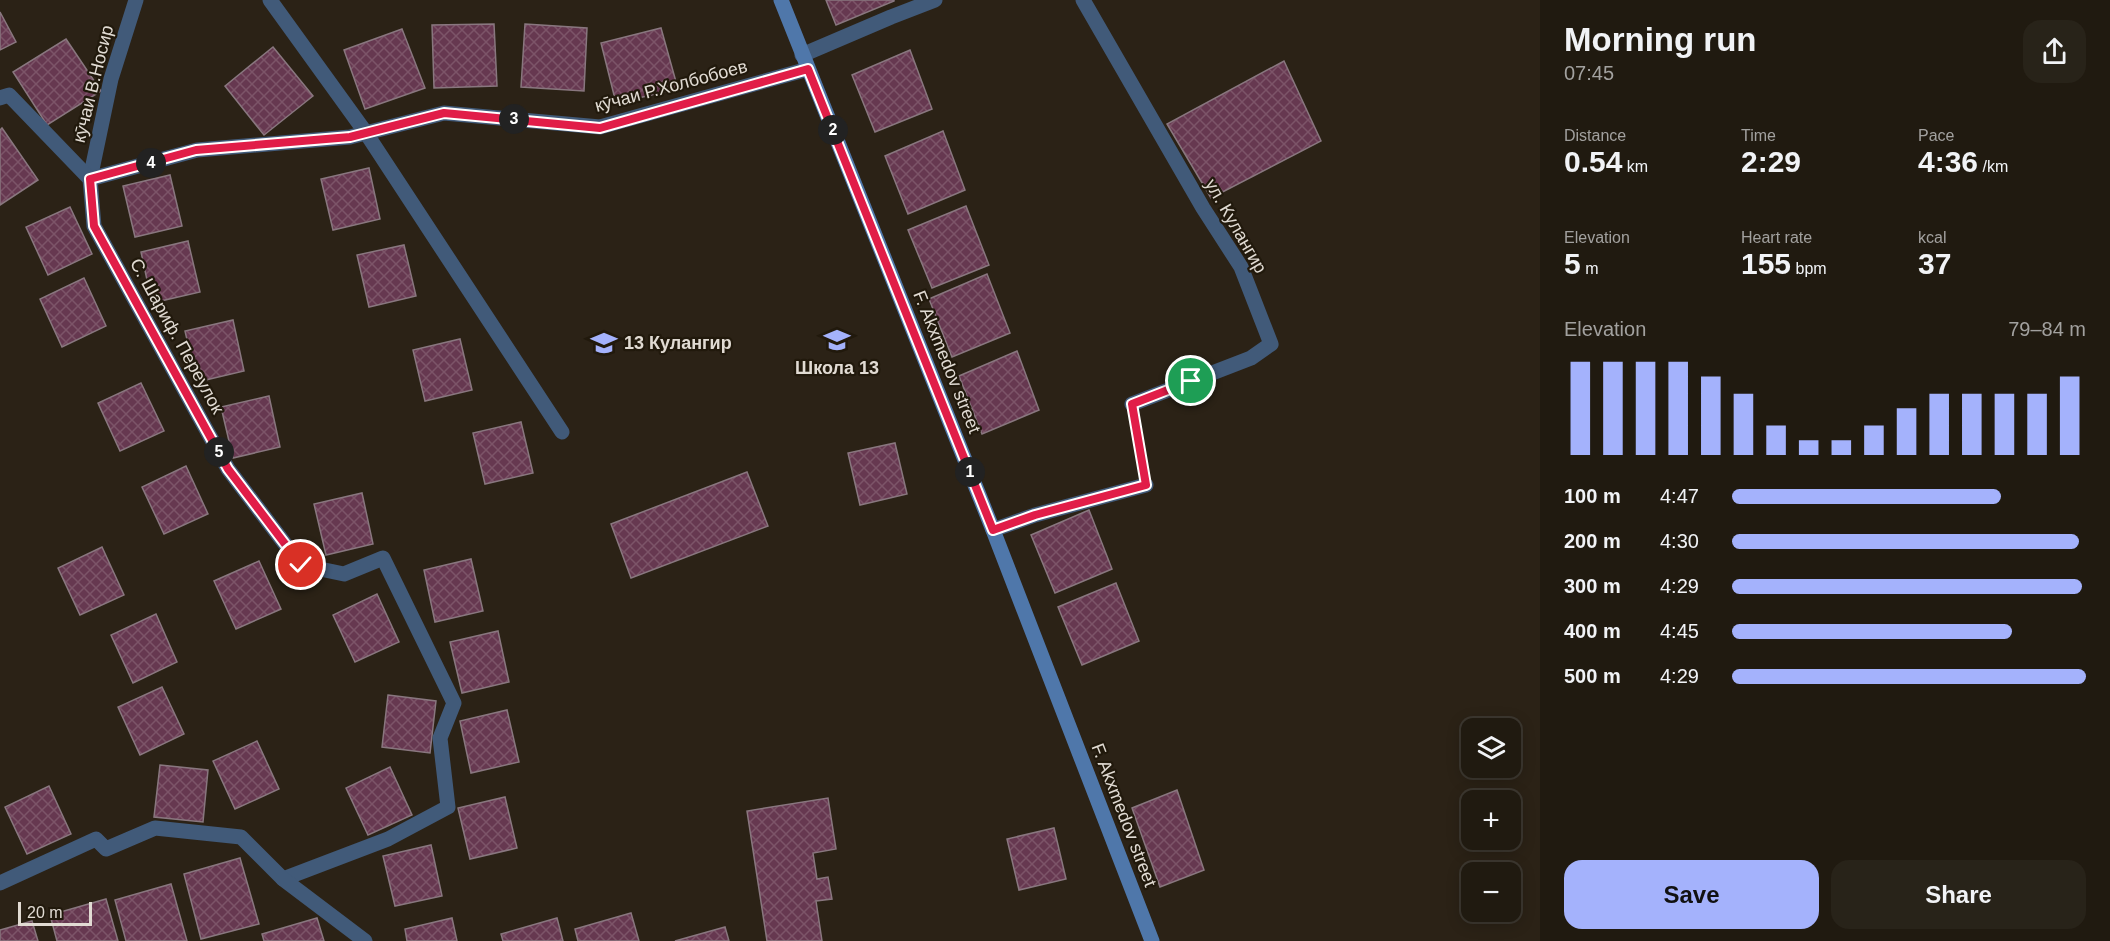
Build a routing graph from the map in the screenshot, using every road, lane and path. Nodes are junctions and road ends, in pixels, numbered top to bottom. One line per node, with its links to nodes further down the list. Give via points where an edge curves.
1 (136, 0): 9 (street, кӯчаи В.Носир, via 111,79)
2 (270, 0): 8 (street)
3 (781, 0): 6 (main road, F. Akxmedov street)
4 (935, 0): 6 (street, кӯчаи Р.Холбобоев, via 891,17)
5 (1083, 0): 10 (street, ул. Кулангир, via 1241,267 1271,344 1251,358)
6 (805, 62): 8 (street, кӯчаи Р.Холбобоев, via 600,128 444,113); 13 (main road, F. Akxmedov street)
7 (0, 98): 9 (street, via 9,95)
8 (366, 133): 9 (street, кӯчаи Р.Холбобоев, via 196,150); 11 (street)
9 (90, 179): 14 (street, С. Шариф. Переулок, via 94,226 228,469 301,565 344,573 383,558 454,703 440,738 448,807 388,839)
10 (1132, 404): 12 (path)
11 (562, 432)
12 (1146, 485): 13 (street)
13 (993, 530): 17 (main road, F. Akxmedov street)
14 (283, 879): 15 (street, via 241,837 155,828 106,849 96,838); 16 (street)
15 (0, 883)
16 (365, 941)
17 (1152, 941)

